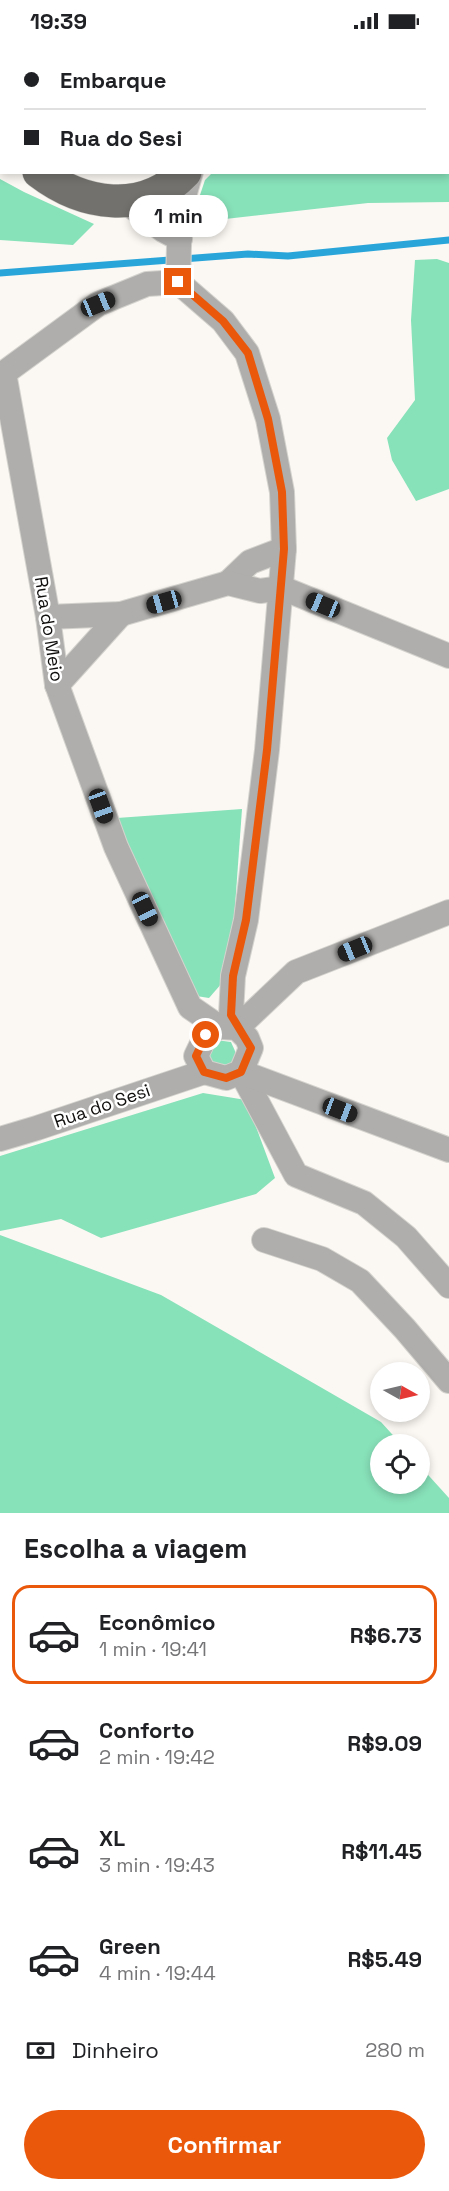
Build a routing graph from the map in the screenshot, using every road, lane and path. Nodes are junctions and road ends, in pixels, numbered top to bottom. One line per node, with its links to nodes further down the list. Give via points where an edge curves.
1 (42, 174): 4 (main road, via 82,197)
2 (182, 174): 4 (main road, via 157,193)
3 (190, 174): 5 (street, via 180,210)
4 (126, 202): 5 (street)
5 (179, 242): 6 (street)
6 (179, 278): 7 (street, via 147,284 98,304); 8 (street, via 223,321 248,353 268,419 282,492)
7 (2, 373): 12 (street, Rua do Meio)
8 (284, 549): 9 (street, via 250,562); 10 (street)
9 (228, 583): 10 (street, via 260,591); 11 (street)
10 (282, 588): 13 (street); 16 (street, via 267,750)
11 (121, 614): 12 (street); 14 (street)
12 (48, 616): 14 (street, Rua do Meio)
13 (449, 656)
14 (57, 684): 16 (street, Rua do Meio, via 116,847 190,1007)
15 (449, 912): 16 (street, via 296,972)
16 (228, 1028): 17 (street, via 206,1035 196,1056); 18 (street, via 247,1038 251,1048)
17 (204, 1072): 18 (street, via 226,1078); 19 (street, Rua do Sesi)
18 (241, 1072): 20 (street); 22 (street, via 296,1175 364,1203 406,1237)
19 (0, 1139)
20 (449, 1150)
21 (264, 1240): 23 (street, via 322,1259 360,1281)
22 (449, 1286)
23 (449, 1380)

